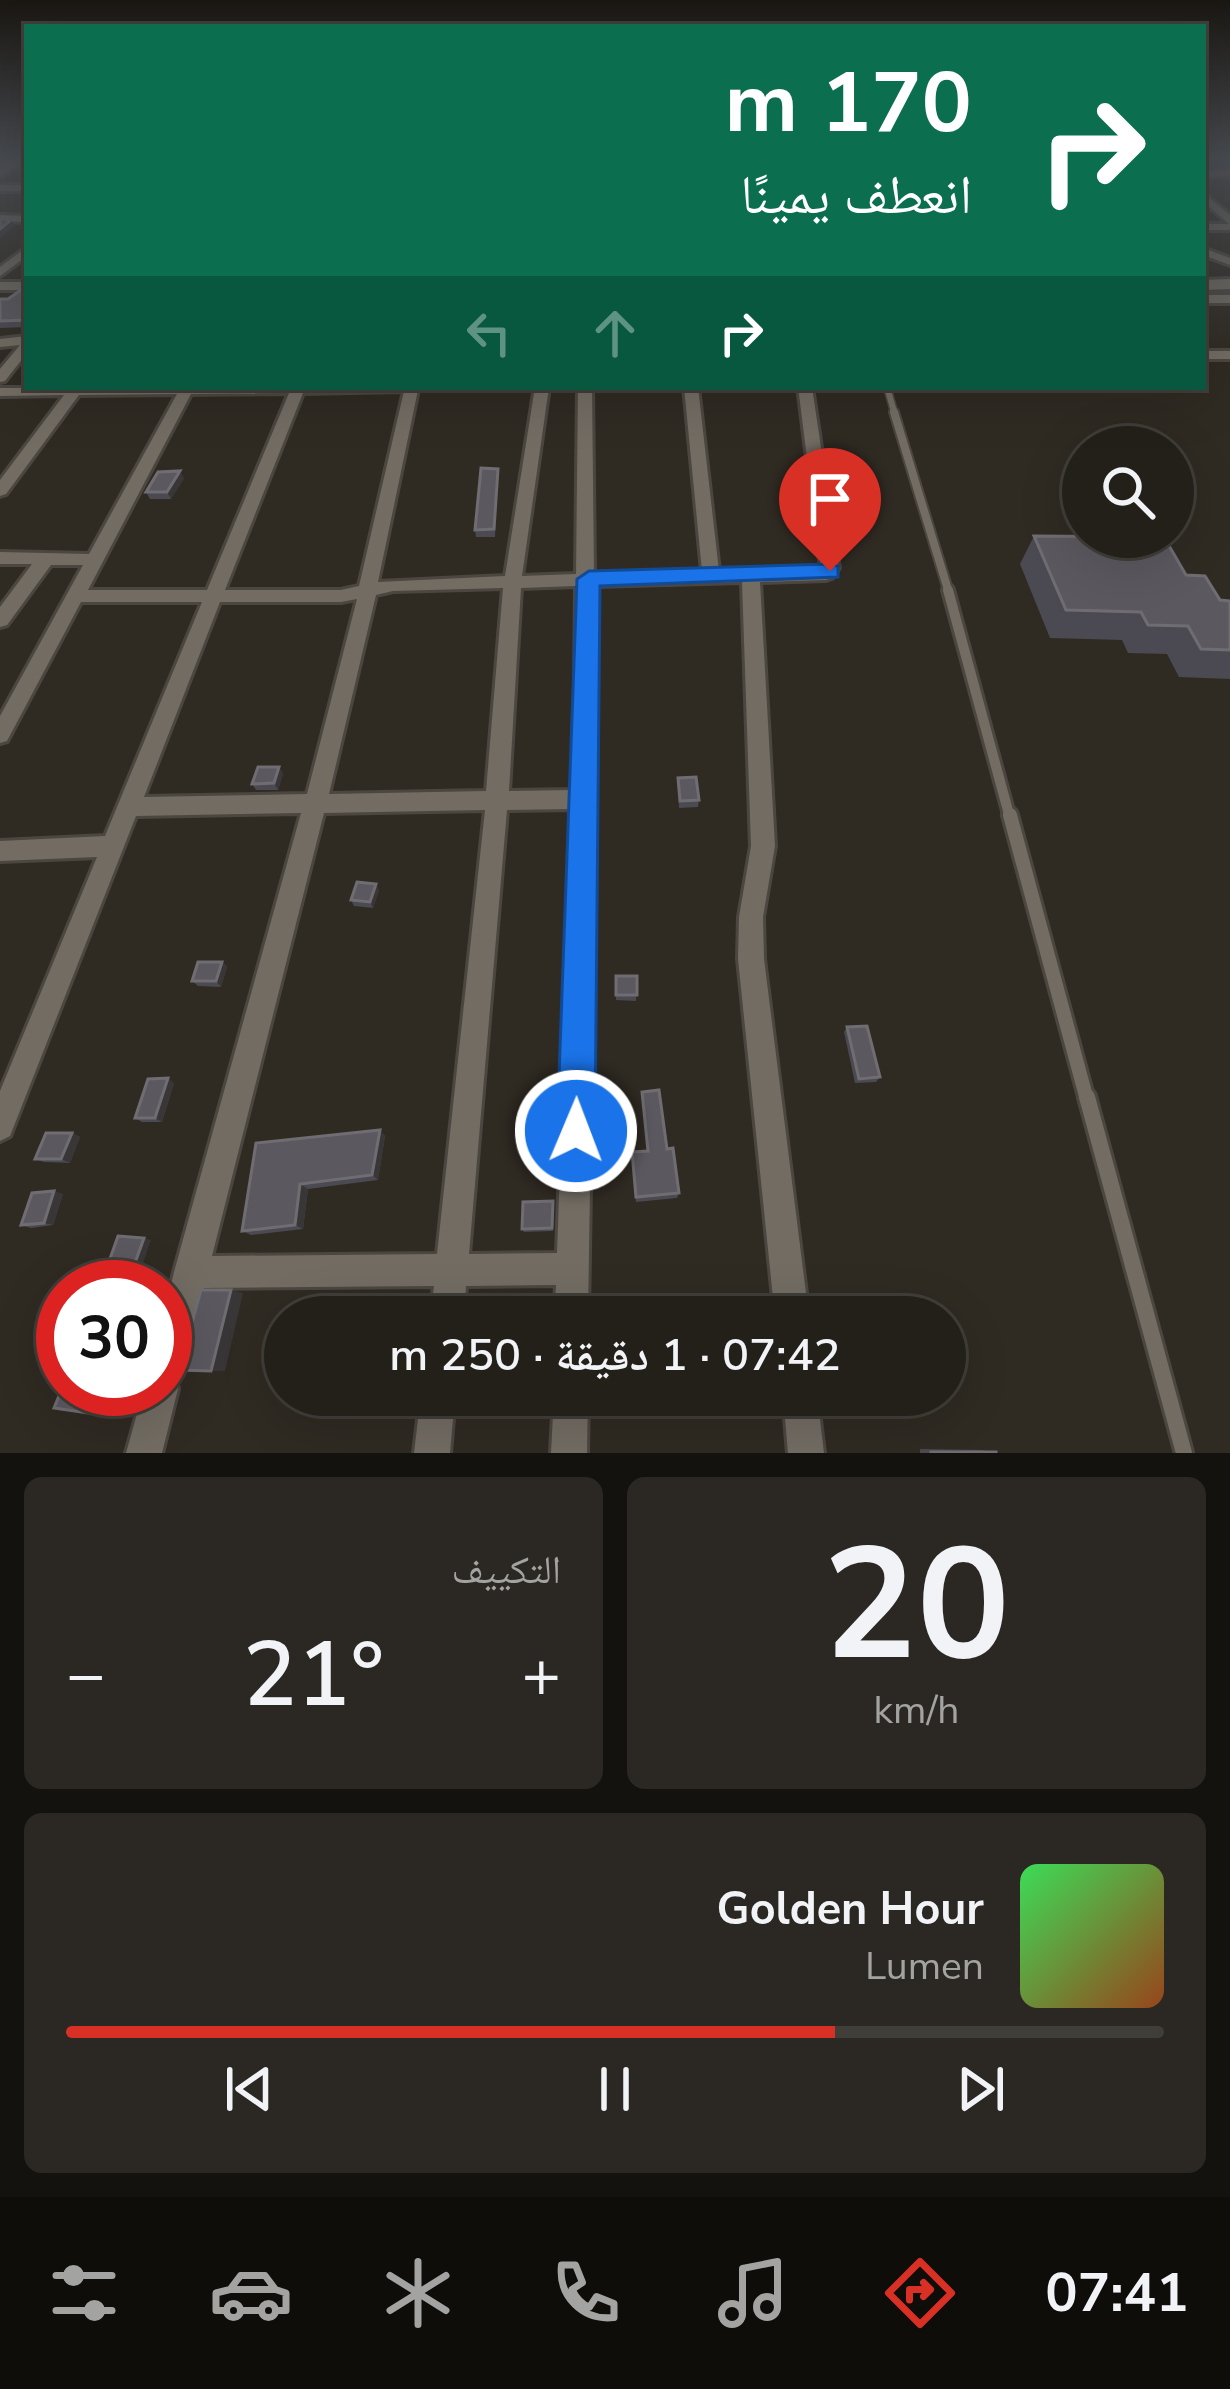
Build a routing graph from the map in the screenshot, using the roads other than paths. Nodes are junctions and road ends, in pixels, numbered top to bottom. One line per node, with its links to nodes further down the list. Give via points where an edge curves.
1 (24, 253): 2 (street)
2 (0, 274)
3 (24, 346): 4 (street)
4 (0, 378)
5 (150, 390): 15 (street)
6 (187, 390): 19 (street)
7 (297, 390): 26 (street)
8 (412, 390): 24 (street)
9 (542, 390): 23 (street)
10 (586, 390): 22 (street)
11 (691, 390): 20 (street)
12 (805, 390): 21 (street, via 830,571)
13 (888, 390): 51 (lane)
14 (0, 392): 15 (street)
15 (74, 392): 16 (street)
16 (0, 491)
17 (0, 558): 18 (street)
18 (45, 560): 19 (street); 27 (street)
19 (96, 560): 25 (street)
20 (711, 576): 21 (street); 22 (street)
21 (751, 577): 42 (street, via 763,846 750,934 752,987)
22 (589, 579): 23 (street); 30 (street)
23 (514, 583): 24 (street); 29 (street)
24 (371, 589): 26 (street); 31 (street)
25 (77, 596): 26 (street); 28 (street)
26 (212, 596): 32 (street)
27 (0, 620)
28 (0, 735)
29 (497, 799): 30 (street); 31 (street); 38 (street)
30 (585, 799): 37 (street)
31 (317, 800): 32 (street); 36 (street)
32 (127, 807): 33 (street)
33 (111, 846): 34 (street); 35 (street)
34 (0, 850)
35 (0, 1126)
36 (192, 1265)
37 (570, 1269): 38 (street); 41 (street)
38 (453, 1270): 39 (street); 40 (street)
39 (192, 1272)
40 (450, 1296)
41 (571, 1296)
42 (789, 1296)
43 (154, 1416): 47 (street)
44 (436, 1416): 48 (street)
45 (570, 1416): 49 (street)
46 (802, 1416): 50 (street)
47 (145, 1453)
48 (432, 1453)
49 (569, 1453)
50 (806, 1453)
51 (1184, 1453)

